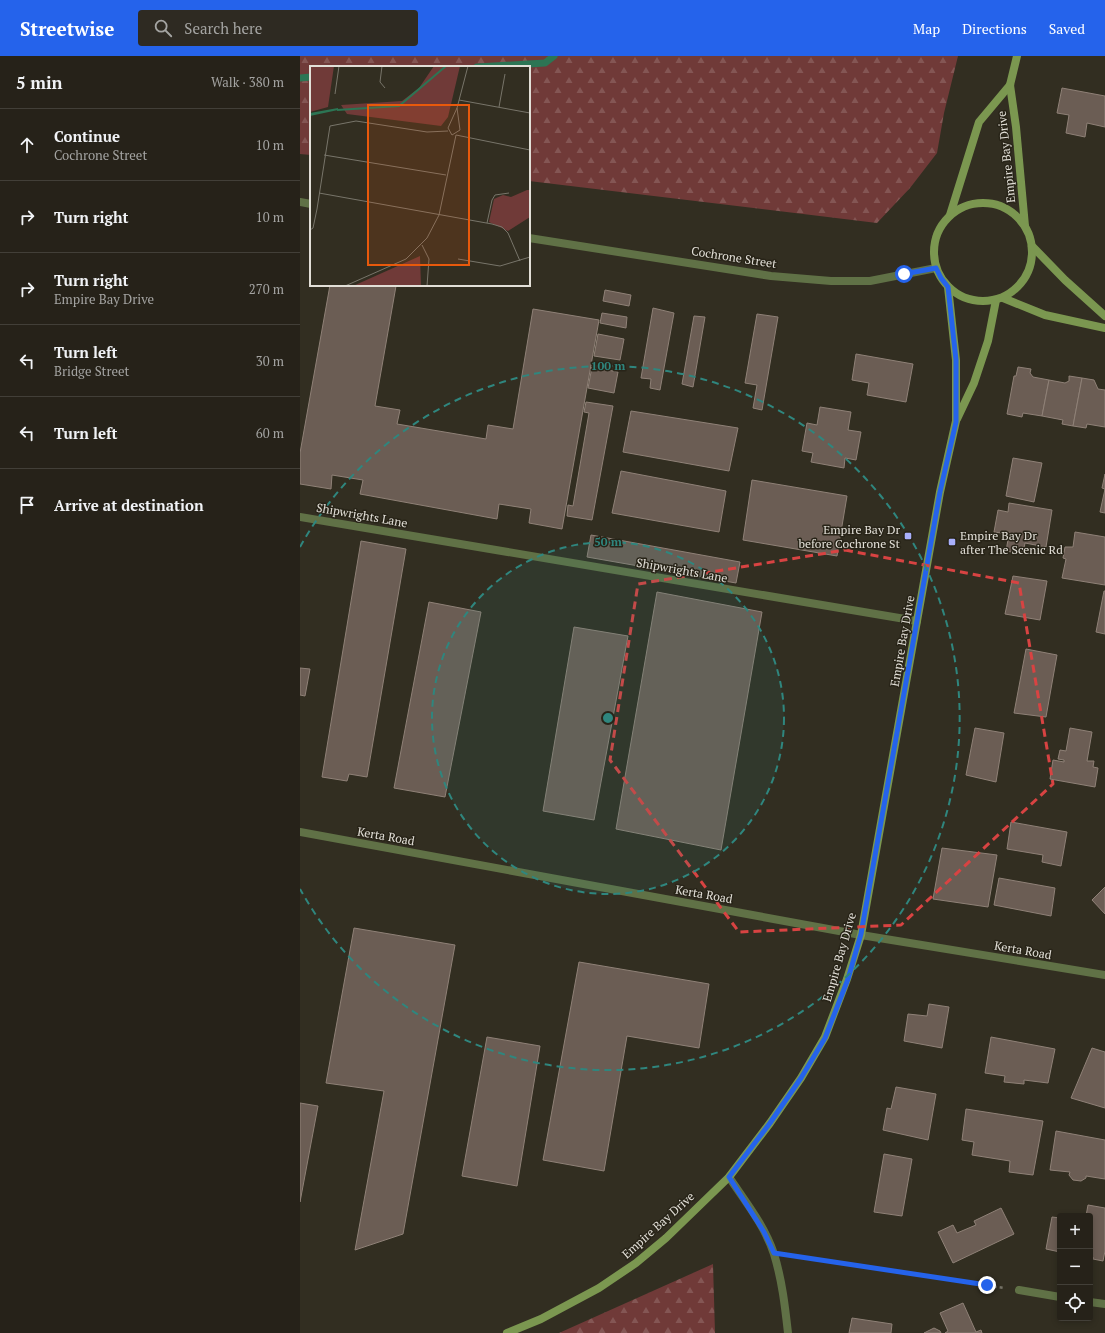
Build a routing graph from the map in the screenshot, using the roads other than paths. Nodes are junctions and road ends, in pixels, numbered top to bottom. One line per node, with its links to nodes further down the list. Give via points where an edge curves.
1 (1017, 56): 2 (main road, Empire Bay Drive)
2 (1010, 85): 5 (main road, Empire Bay Drive, via 979,122); 6 (main road, Empire Bay Drive)
3 (300, 202): 4 (street)
4 (310, 204)
5 (950, 215): 6 (main road, via 968,205 990,203 1004,207 1016,215); 9 (main road, via 940,226 935,240 933,254)
6 (1025, 226): 8 (main road)
7 (530, 238): 9 (street, Cochrone Street, via 771,276 831,281 870,281)
8 (1032, 246): 11 (main road, via 1032,262 1026,276 1016,289); 12 (main road)
9 (936, 268): 10 (main road)
10 (948, 287): 11 (main road, via 971,300 984,302); 14 (main road, Empire Bay Drive, via 956,360)
11 (1000, 299): 13 (main road, via 1046,315); 14 (main road, Empire Bay Drive, via 974,383)
12 (1105, 316)
13 (1105, 328)
14 (956, 422): 16 (main road, Empire Bay Drive, via 940,492)
15 (300, 517): 16 (street, Shipwrights Lane)
16 (917, 622): 18 (main road, Empire Bay Drive)
17 (300, 832): 18 (street, Kerta Road)
18 (861, 934): 19 (street, Kerta Road); 20 (main road, Empire Bay Drive, via 848,979 825,1038 770,1123)
19 (1105, 975)
20 (729, 1177): 25 (main road, Empire Bay Drive, via 666,1238 636,1263 599,1288 541,1319); 26 (street, via 764,1232 774,1253)
21 (1019, 1290): 22 (street)
22 (1057, 1296)
23 (1093, 1302): 24 (street)
24 (1105, 1304)
25 (507, 1333)
26 (788, 1333)

